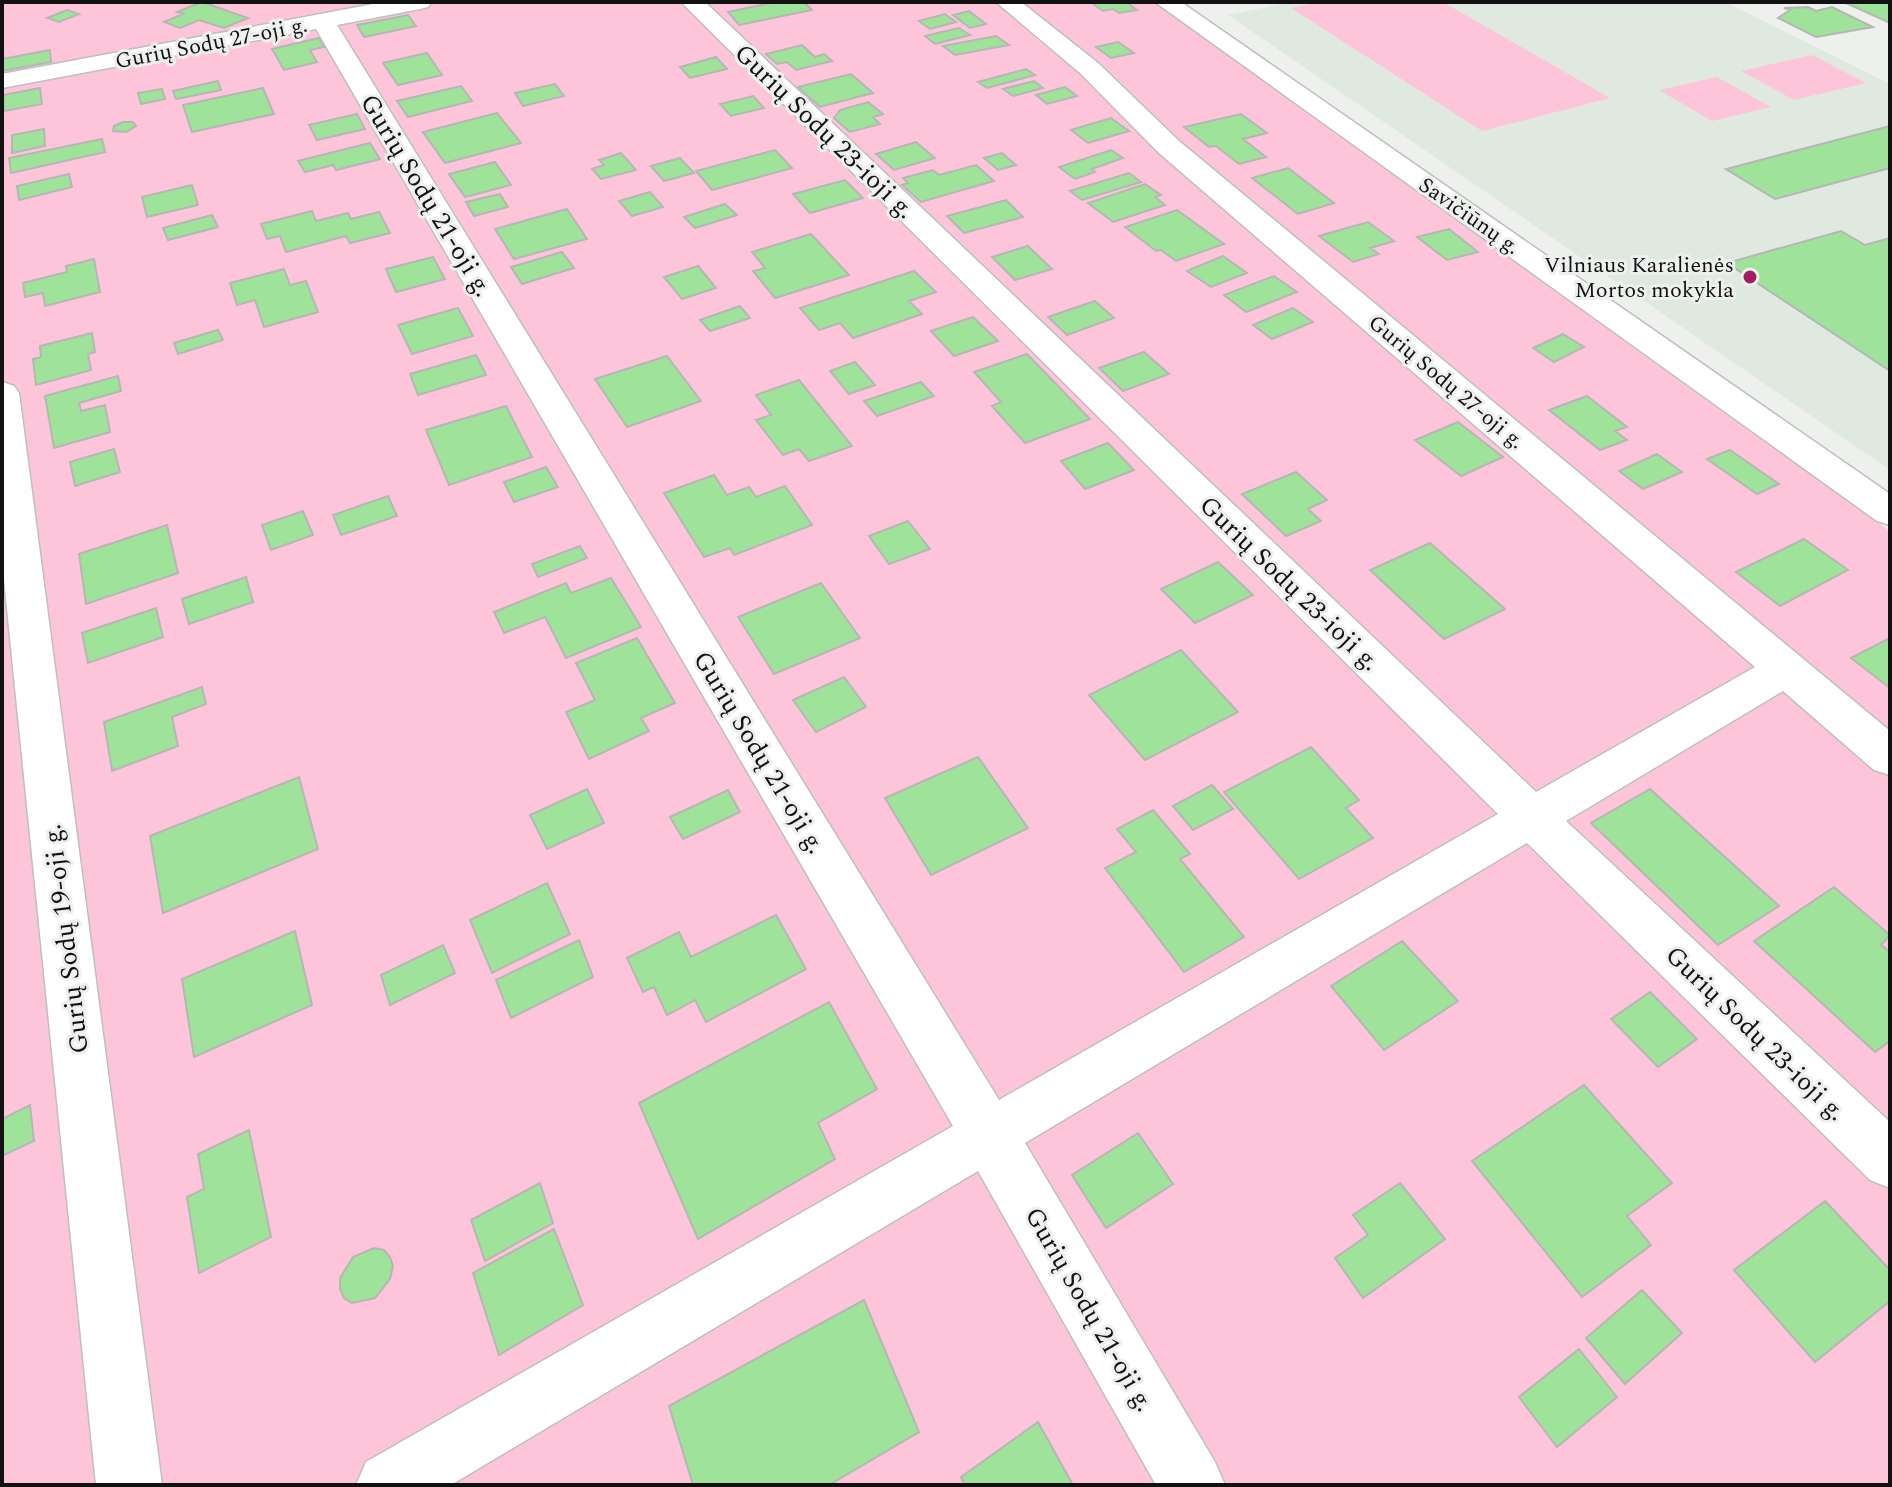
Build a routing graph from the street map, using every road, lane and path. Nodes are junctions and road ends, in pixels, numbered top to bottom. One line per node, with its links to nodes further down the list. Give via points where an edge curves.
1 (420, 2): 5 (street, Gurių Sodų 27-oji g.)
2 (692, 2): 11 (street, Gurių Sodų 23-ioji g.)
3 (1007, 2): 9 (street, Gurių Sodų 27-oji g., via 1089,68 1169,147)
4 (1166, 2): 8 (street, Savičiūnų g.)
5 (323, 21): 6 (street, Gurių Sodų 27-oji g.); 12 (street, Gurių Sodų 21-oji g.)
6 (2, 81)
7 (2, 393): 14 (street, Gurių Sodų 19-oji g.)
8 (1890, 512)
9 (1788, 668): 10 (street, Gurių Sodų 27-oji g.); 11 (street)
10 (1890, 757)
11 (1533, 819): 12 (street); 13 (street, Gurių Sodų 23-ioji g.)
12 (988, 1134): 15 (street); 16 (street, Gurių Sodų 21-oji g.)
13 (1890, 1160)
14 (129, 1485)
15 (389, 1485)
16 (1192, 1485)

